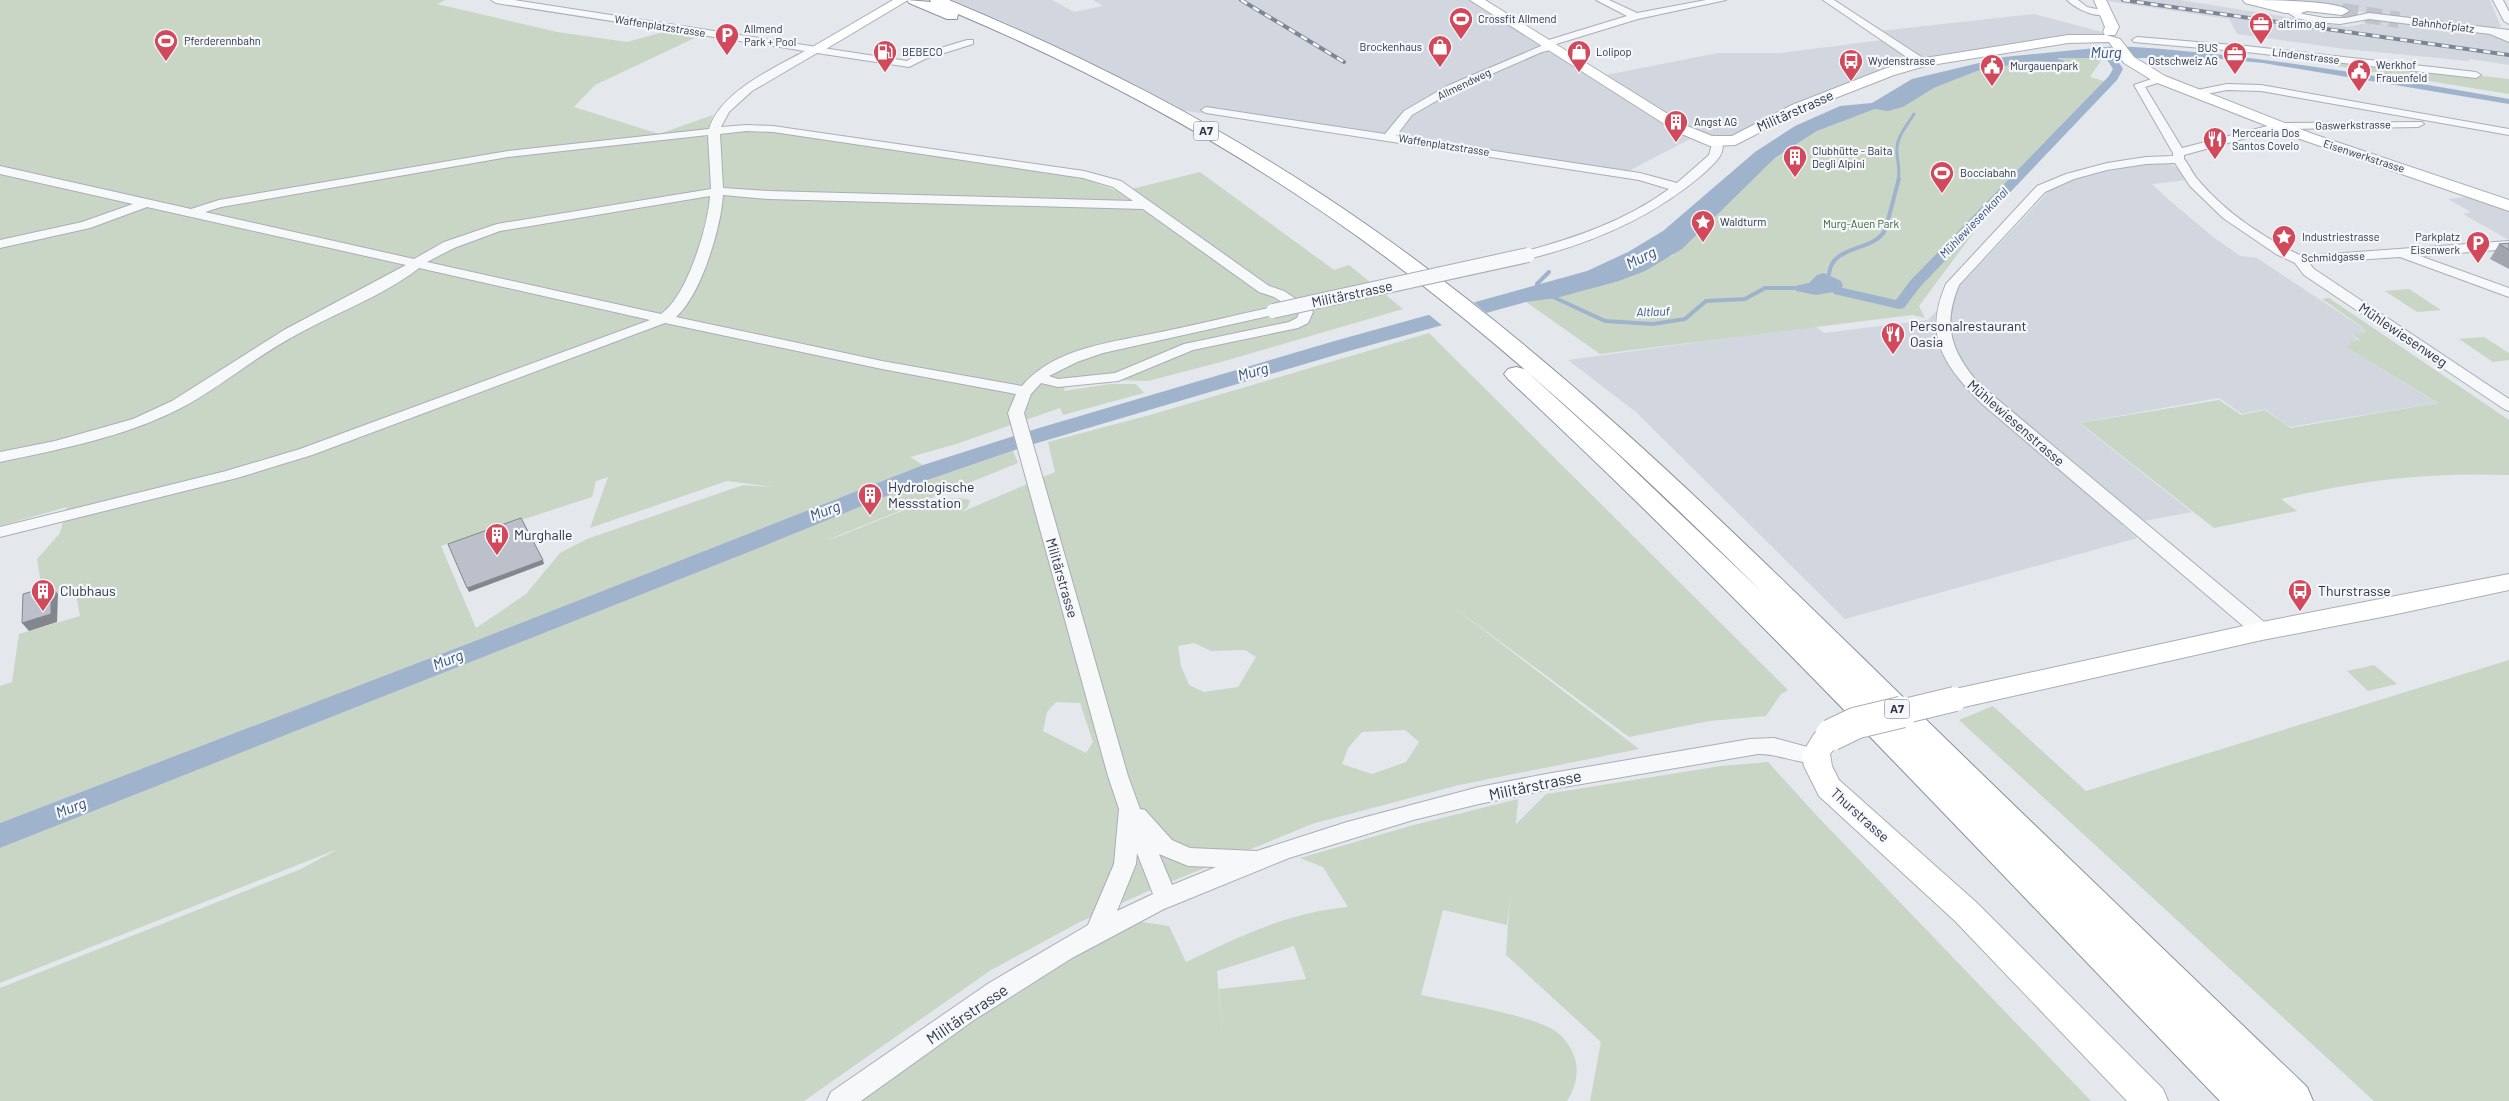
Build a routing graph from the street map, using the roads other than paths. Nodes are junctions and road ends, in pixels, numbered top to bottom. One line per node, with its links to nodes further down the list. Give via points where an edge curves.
1 (496, 0): 23 (street, Waffenplatzstrasse)
2 (902, 0): 23 (street)
3 (914, 0): 49 (main road, A7, via 1057,64 1161,118 1299,204)
4 (936, 0): 49 (main road, A7, via 1068,58 1208,132 1314,198)
5 (1476, 0): 22 (street)
6 (1601, 0): 15 (street)
7 (1720, 0): 15 (street, Allmendweg)
8 (1828, 0): 24 (street)
9 (2072, 0): 13 (street, via 2084,9)
10 (2250, 0): 12 (main road)
11 (2498, 0): 16 (street)
12 (2285, 6): 14 (main road); 18 (street, Bahnhofplatz, via 2306,18 2338,22 2364,16 2390,18)
13 (2105, 9): 19 (street, via 2114,17)
14 (2342, 12)
15 (1636, 16): 22 (street, Allmendweg)
16 (2509, 21)
17 (2509, 32): 18 (street)
18 (2495, 33): 20 (street)
19 (2119, 39): 24 (street, Militärstrasse, via 2068,39); 25 (street, Lindenstrasse, via 2255,50); 26 (street, Eisenwerkstrasse, via 2134,62)
20 (2509, 39)
21 (970, 42): 23 (street, Waffenplatzstrasse, via 909,64)
22 (1547, 46): 33 (street, Allmendweg, via 1451,88 1408,113); 34 (street, via 1682,129)
23 (816, 49): 31 (street, via 738,98 724,110)
24 (1924, 62): 34 (street, Militärstrasse, via 1889,72 1798,108 1735,140)
25 (2476, 75)
26 (2160, 79): 27 (street, Eisenwerkstrasse); 35 (street, Schmidgasse, via 2139,85)
27 (2196, 93): 29 (street, Gaswerkstrasse, via 2227,87 2261,88); 30 (street, Eisenwerkstrasse)
28 (1206, 110): 33 (street, Waffenplatzstrasse)
29 (2440, 120): 30 (street, Gaswerkstrasse, via 2434,124); 32 (street, Gaswerkstrasse)
30 (2273, 127): 35 (street, Gaswerkstrasse); 41 (street, Eisenwerkstrasse)
31 (714, 131): 38 (street); 40 (street, via 773,129 1084,175 1118,184); 42 (street, via 508,154 219,204)
32 (2509, 132)
33 (1389, 137): 37 (street, Waffenplatzstrasse, via 1640,177)
34 (1717, 142): 37 (street, Militärstrasse, via 1716,155)
35 (2178, 156): 46 (street, Schmidgasse, via 2194,183 2227,215 2280,251); 58 (street, Mühlewiesenstrasse, via 2092,170 2055,181 2041,189 1953,284 1944,299 1942,328 1949,355 1964,378 1986,400)
36 (0, 170): 39 (street)
37 (1680, 188): 52 (street, Militärstrasse, bridge, via 1627,222 1574,243 1095,352 1055,366)
38 (718, 191): 40 (street); 47 (street, via 497,228 449,245); 50 (street, via 706,250 678,307)
39 (146, 203): 42 (street); 43 (street, via 86,225)
40 (1146, 205): 52 (street, via 1264,289 1279,294 1306,312 1306,316 1293,325 1181,350 1118,377 1058,383)
41 (2509, 206)
42 (191, 213): 47 (street)
43 (0, 244)
44 (2509, 245): 45 (street)
45 (2401, 253): 46 (street, Schmidgasse); 48 (street, Schmidgasse)
46 (2300, 260): 54 (street, Mühlewiesenweg, via 2309,272)
47 (417, 264): 50 (street); 55 (street, via 289,333 177,404 139,422)
48 (2509, 293)
49 (1438, 297): 51 (main road, A7)
50 (664, 318): 53 (street); 56 (street, via 306,452 231,475)
51 (1479, 331): 66 (main road, A7, via 1547,402 1684,531); 67 (main road, A7, via 1570,397 1708,524)
52 (1038, 378): 53 (street, Militärstrasse)
53 (1025, 392): 60 (street, Militärstrasse, via 1018,405 1018,426)
54 (2509, 406)
55 (0, 457)
56 (0, 532)
57 (2509, 582): 58 (street)
58 (2262, 631): 59 (street, bridge, via 1856,723)
59 (1823, 746): 61 (street, Militärstrasse, via 1741,748 1568,777 1420,811 1323,838); 65 (street, Thurstrasse, via 1820,773 1829,788 1966,912)
60 (1128, 808): 61 (street, Militärstrasse, via 1164,846 1188,857); 62 (street, Militärstrasse); 63 (street, Militärstrasse, via 1125,864)
61 (1261, 860): 62 (street, Militärstrasse)
62 (1166, 898): 63 (street, Militärstrasse)
63 (1097, 932): 64 (street, Militärstrasse, via 1040,964)
64 (840, 1101)
65 (2151, 1101)
66 (2246, 1101)
67 (2294, 1101)

